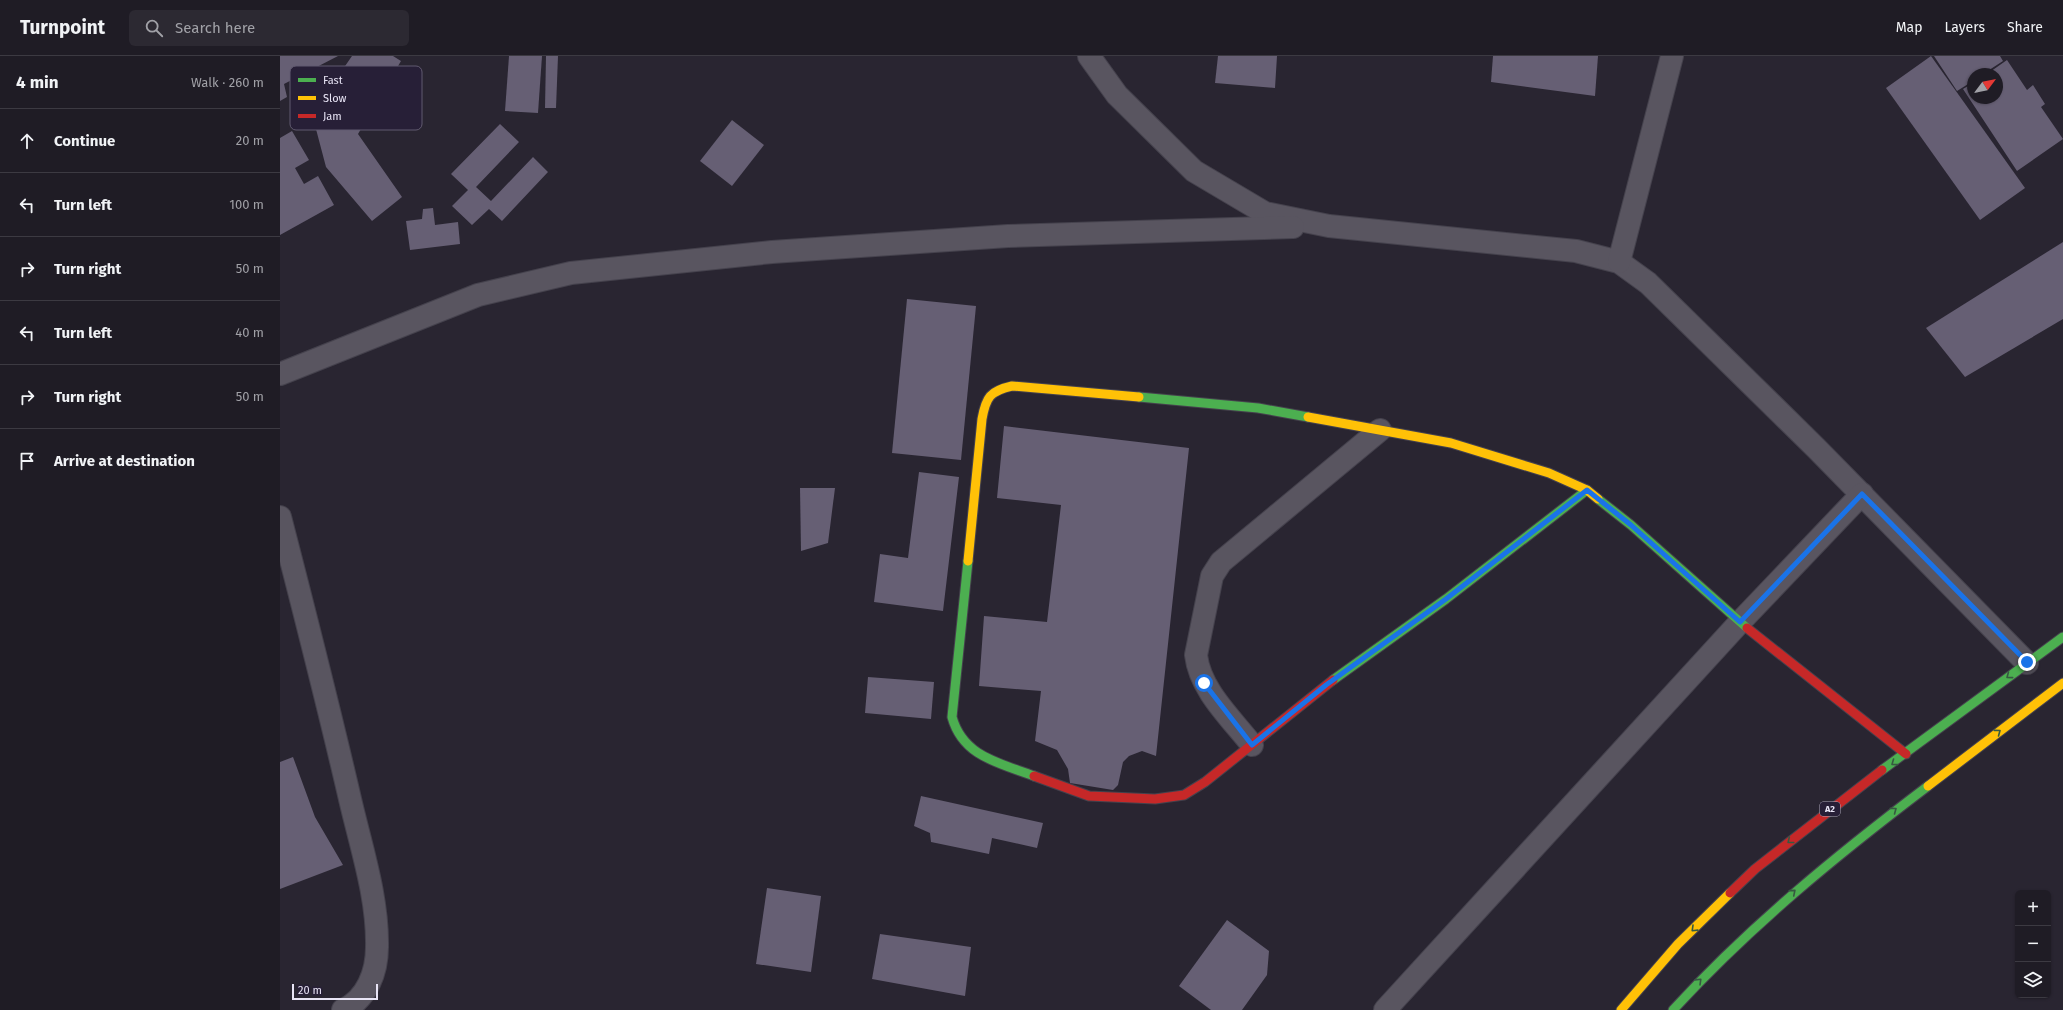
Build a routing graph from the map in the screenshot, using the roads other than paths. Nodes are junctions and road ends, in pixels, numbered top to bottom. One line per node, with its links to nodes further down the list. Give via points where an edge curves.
1 (1089, 56): 3 (street, via 1117,95 1194,171 1265,213)
2 (1672, 56): 4 (street)
3 (1328, 226): 4 (street, via 1576,251); 5 (street, via 1008,236 772,252 571,273 478,295)
4 (1619, 262): 8 (street, via 1648,283)
5 (280, 374)
6 (1380, 430): 7 (main road, via 1451,443 1549,473); 14 (street, via 1220,562 1212,576 1196,655 1197,667 1204,683); 14 (main road, via 1258,408 1020,387 996,389 985,399 952,717 956,731 963,741 983,757 1089,796 1155,800 1184,795)
7 (1587, 490): 10 (main road, via 1631,525); 14 (main road, via 1446,599 1326,685)
8 (1862, 494): 10 (street); 12 (street)
9 (280, 516): 16 (street, via 376,909 377,948 372,980 353,1006)
10 (1740, 622): 15 (main road); 17 (street)
11 (2063, 637): 12 (main road, A2)
12 (2027, 662): 15 (main road, A2, one-way to 15)
13 (2063, 683): 19 (main road, one-way to 13, via 1775,907 1837,855)
14 (1252, 745)
15 (1906, 754): 18 (main road, A2, one-way to 18, via 1834,806 1755,869 1678,944)
16 (344, 1010)
17 (1385, 1010)
18 (1621, 1010)
19 (1672, 1010)

